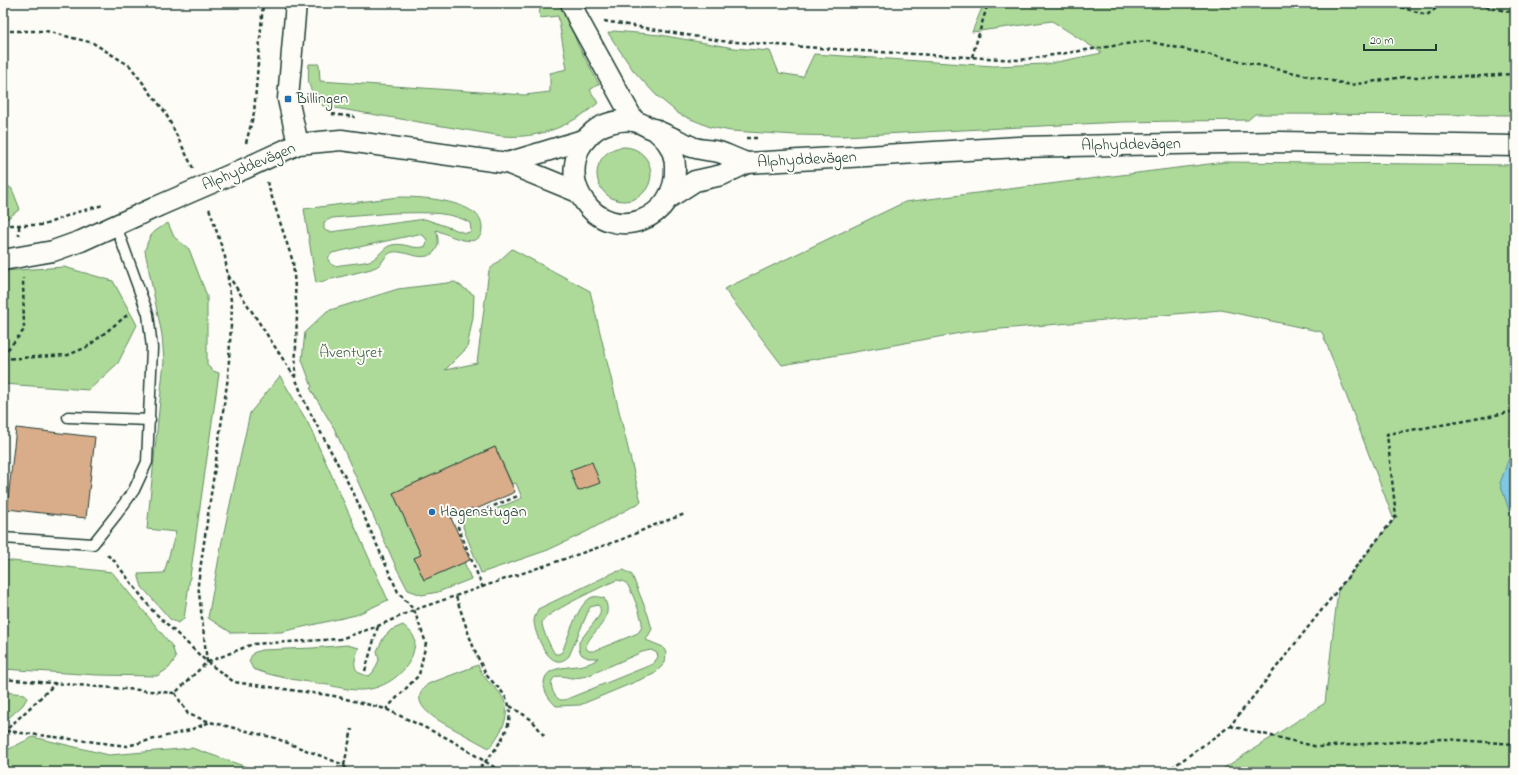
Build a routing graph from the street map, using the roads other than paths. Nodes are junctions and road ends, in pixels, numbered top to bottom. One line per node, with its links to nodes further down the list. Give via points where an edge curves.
1 (296, 3): 6 (street, via 288,99)
2 (571, 3): 3 (street)
3 (634, 121): 4 (street); 5 (street, via 616,121 599,127)
4 (654, 129): 9 (street, Alphyddevägen, via 694,147 721,153); 11 (street, via 667,142 675,160 676,179)
5 (586, 139): 8 (street, Alphyddevägen); 10 (street, via 578,151 574,164 574,179)
6 (298, 144): 8 (street, Alphyddevägen, via 342,140); 12 (street, Alphyddevägen, bridge)
7 (1515, 146): 9 (street, Alphyddevägen, via 1281,142 1018,147)
8 (507, 163): 10 (street, Alphyddevägen)
9 (747, 163): 11 (street, Alphyddevägen, via 722,175 696,181)
10 (578, 192): 11 (street, via 589,208 604,219 623,223 642,220 658,211)
11 (670, 197)
12 (116, 226): 13 (street, Alphyddevägen, via 53,251); 15 (lane, via 148,314 152,348)
13 (3, 260)
14 (68, 417): 15 (lane)
15 (150, 420): 16 (lane, via 146,462 137,483 116,516 92,544)
16 (3, 538)

